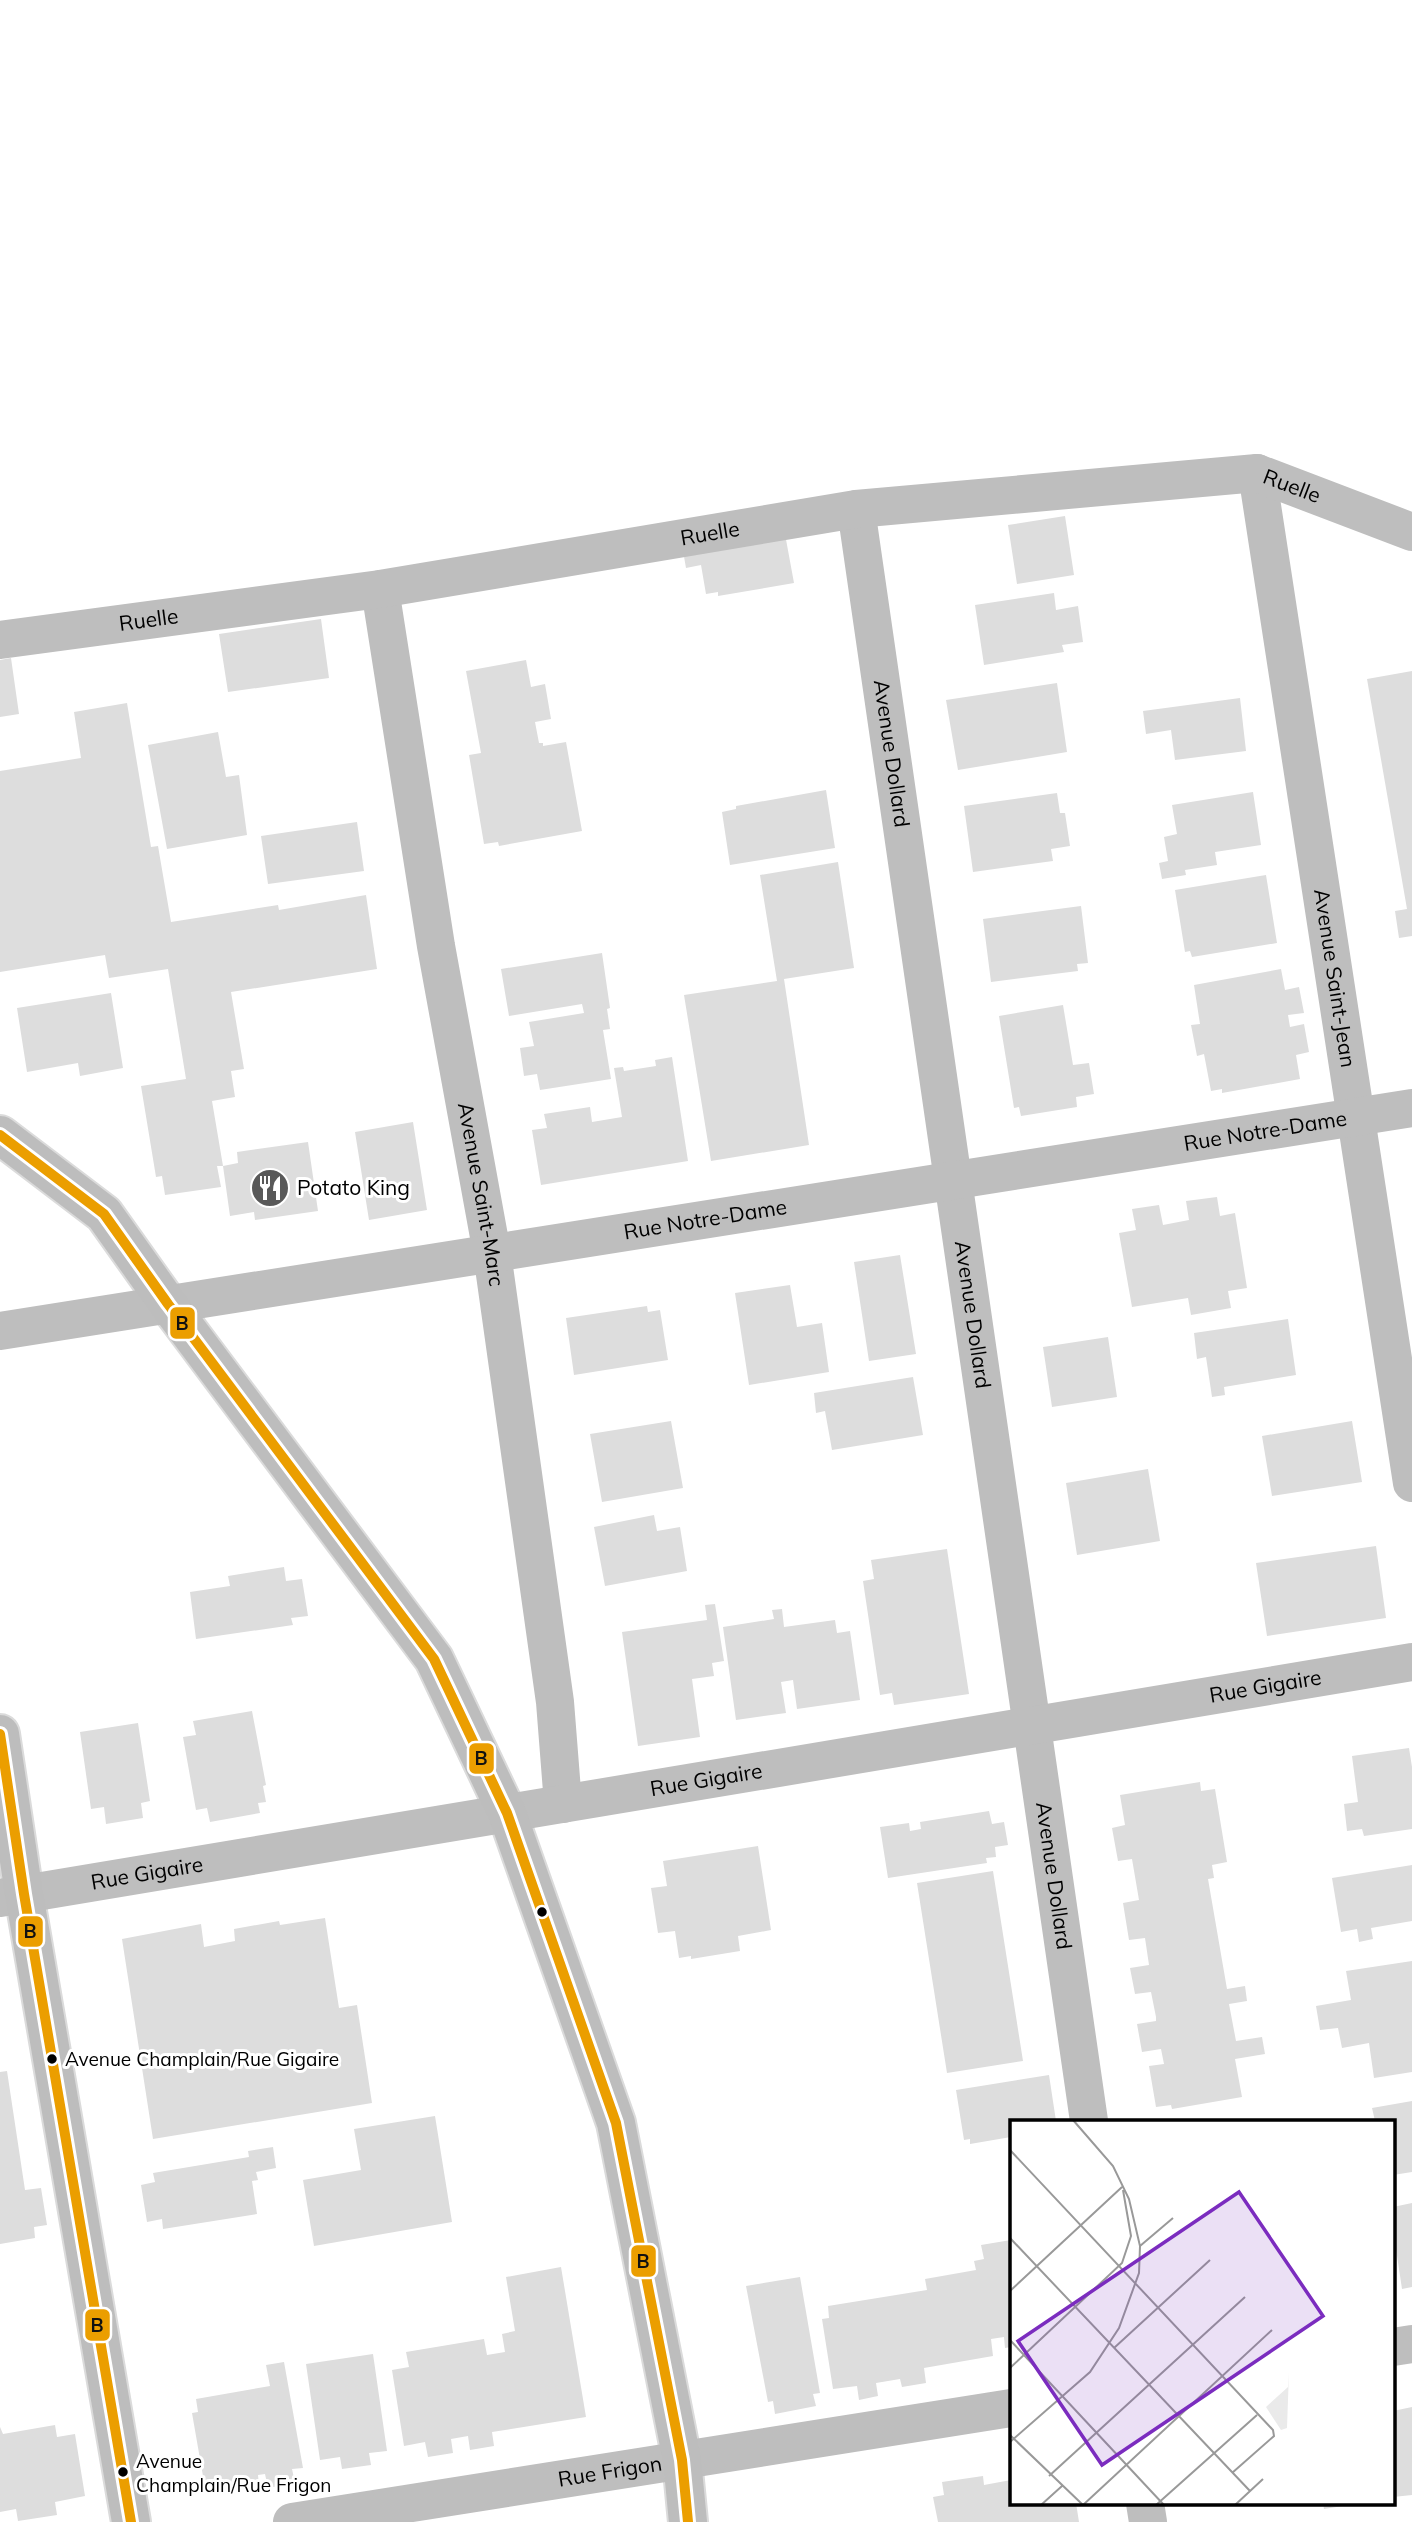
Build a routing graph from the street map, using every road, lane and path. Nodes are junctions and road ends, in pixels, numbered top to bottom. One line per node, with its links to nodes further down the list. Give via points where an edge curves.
1 (1257, 473): 2 (street, Ruelle); 3 (street, Ruelle); 7 (street, Avenue Saint-Jean)
2 (856, 509): 4 (street, Ruelle); 9 (street, Avenue Dollard)
3 (1412, 532)
4 (380, 589): 5 (street, Ruelle); 10 (street, Avenue Saint-Marc, via 436,946)
5 (0, 640)
6 (1412, 1108): 7 (street, Rue Notre-Dame)
7 (1355, 1117): 9 (street, Rue Notre-Dame); 13 (street, Avenue Saint-Jean)
8 (0, 1135): 11 (main road, via 104,1214)
9 (953, 1181): 10 (street, Rue Notre-Dame); 15 (street, Avenue Dollard)
10 (492, 1253): 11 (street, Rue Notre-Dame); 17 (street, Avenue Saint-Marc, via 555,1702)
11 (168, 1304): 12 (street, Rue Notre-Dame); 18 (main road, via 434,1659)
12 (0, 1331)
13 (1412, 1483)
14 (1412, 1662): 15 (street, Rue Gigaire)
15 (1032, 1725): 17 (street, Rue Gigaire); 20 (street, Avenue Dollard)
16 (0, 1734): 19 (main road)
17 (563, 1804): 18 (street, Rue Gigaire)
18 (507, 1813): 19 (street, Rue Gigaire); 24 (main road, via 616,2123)
19 (12, 1896): 26 (main road)
20 (1089, 2120)
21 (1412, 2344): 22 (street)
22 (1394, 2347)
23 (1010, 2407): 24 (street, Rue Frigon)
24 (682, 2460): 27 (street, Rue Frigon); 28 (main road)
25 (1145, 2504): 29 (street)
26 (131, 2522)
27 (292, 2522)
28 (688, 2522)
29 (1148, 2522)

